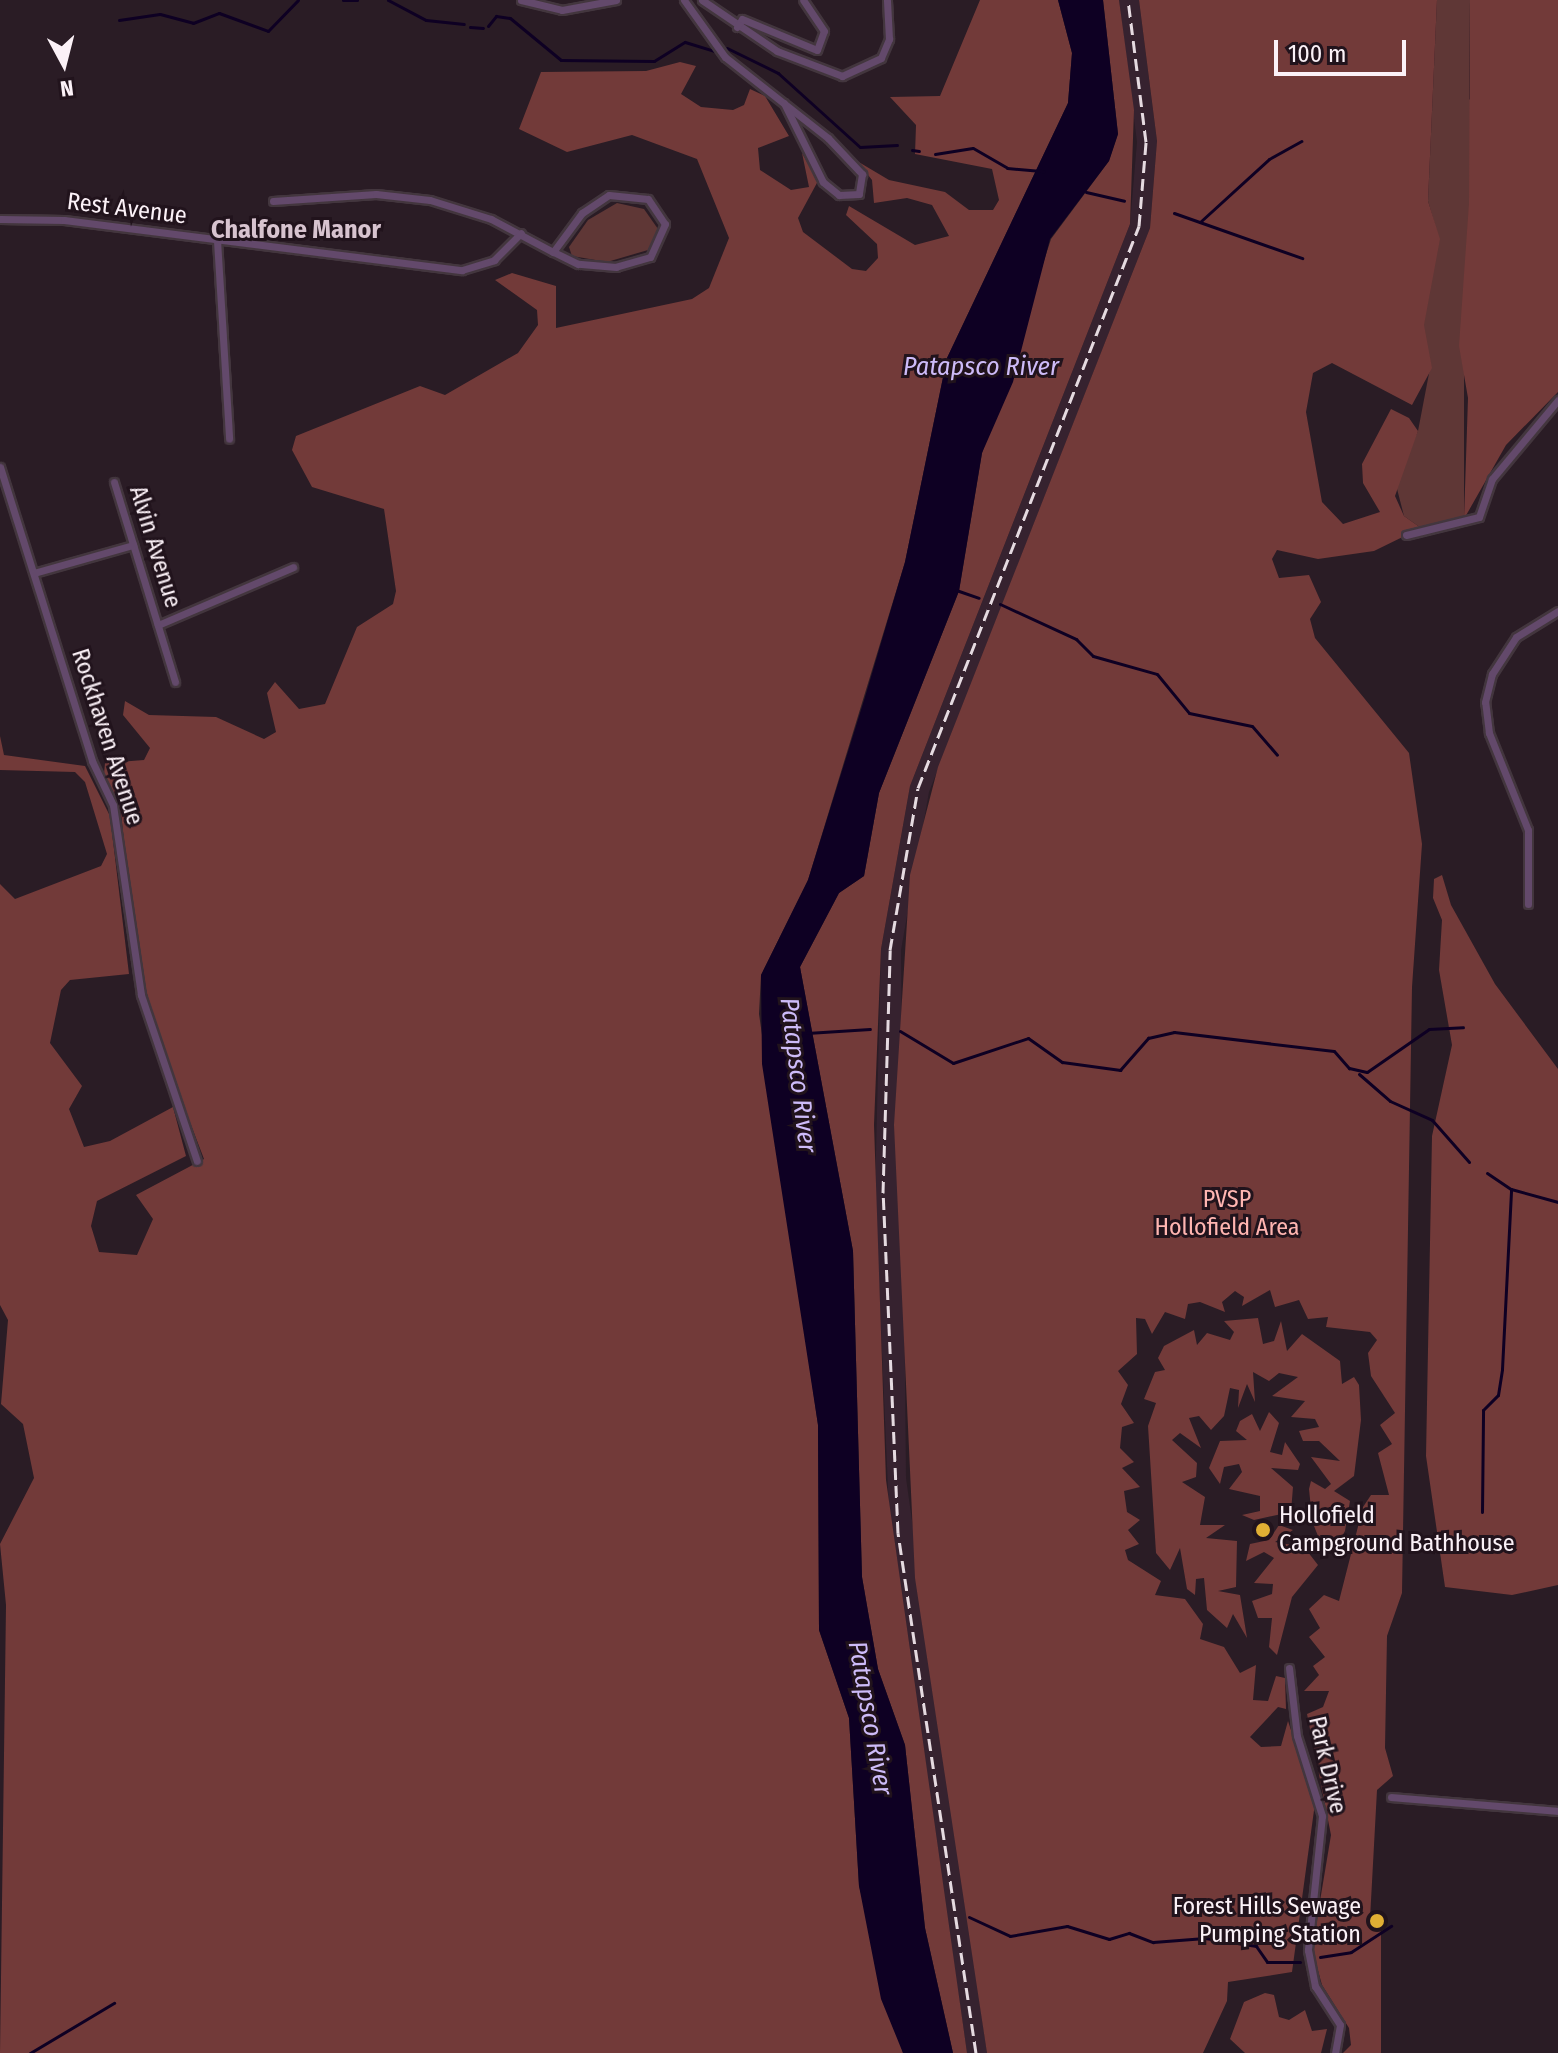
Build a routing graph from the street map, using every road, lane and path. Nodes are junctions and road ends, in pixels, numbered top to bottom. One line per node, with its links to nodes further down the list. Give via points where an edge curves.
1 (521, 0): 2 (street, via 562,10)
2 (616, 0)
3 (684, 0): 8 (street, via 725,57)
4 (702, 0): 7 (street)
5 (803, 0): 7 (street, via 824,31 817,50 742,19)
6 (887, 0): 7 (street, via 886,50 852,76 816,71)
7 (737, 27)
8 (784, 103): 8 (street, via 862,174 859,194 839,195 823,182)
9 (273, 201): 11 (street, via 402,195 460,207)
10 (0, 219): 12 (street, Rest Avenue)
11 (521, 233): 12 (street, Rest Avenue, via 494,260 462,270); 13 (street)
12 (217, 240): 15 (street)
13 (553, 252): 13 (street, via 582,213 609,195 648,199 665,224 650,257 616,267 578,264)
14 (1558, 400): 18 (street, via 1492,479 1479,517)
15 (229, 439)
16 (0, 467): 21 (street, Rockhaven Avenue)
17 (114, 482): 19 (street, Alvin Avenue)
18 (1406, 535)
19 (133, 545): 21 (street); 23 (street, Alvin Avenue)
20 (293, 567): 23 (street, Alvin Avenue)
21 (34, 573): 26 (street, Rockhaven Avenue, via 92,761 113,805 141,995)
22 (1558, 611): 25 (street, via 1509,646 1485,702 1489,733 1528,830)
23 (158, 625): 24 (street, Alvin Avenue)
24 (175, 682)
25 (1528, 904)
26 (197, 1161)
27 (1289, 1668): 30 (street, Park Drive, via 1297,1736 1321,1805 1308,1950 1315,1986 1340,2025)
28 (1391, 1797): 29 (street)
29 (1558, 1811)
30 (1335, 2053)

